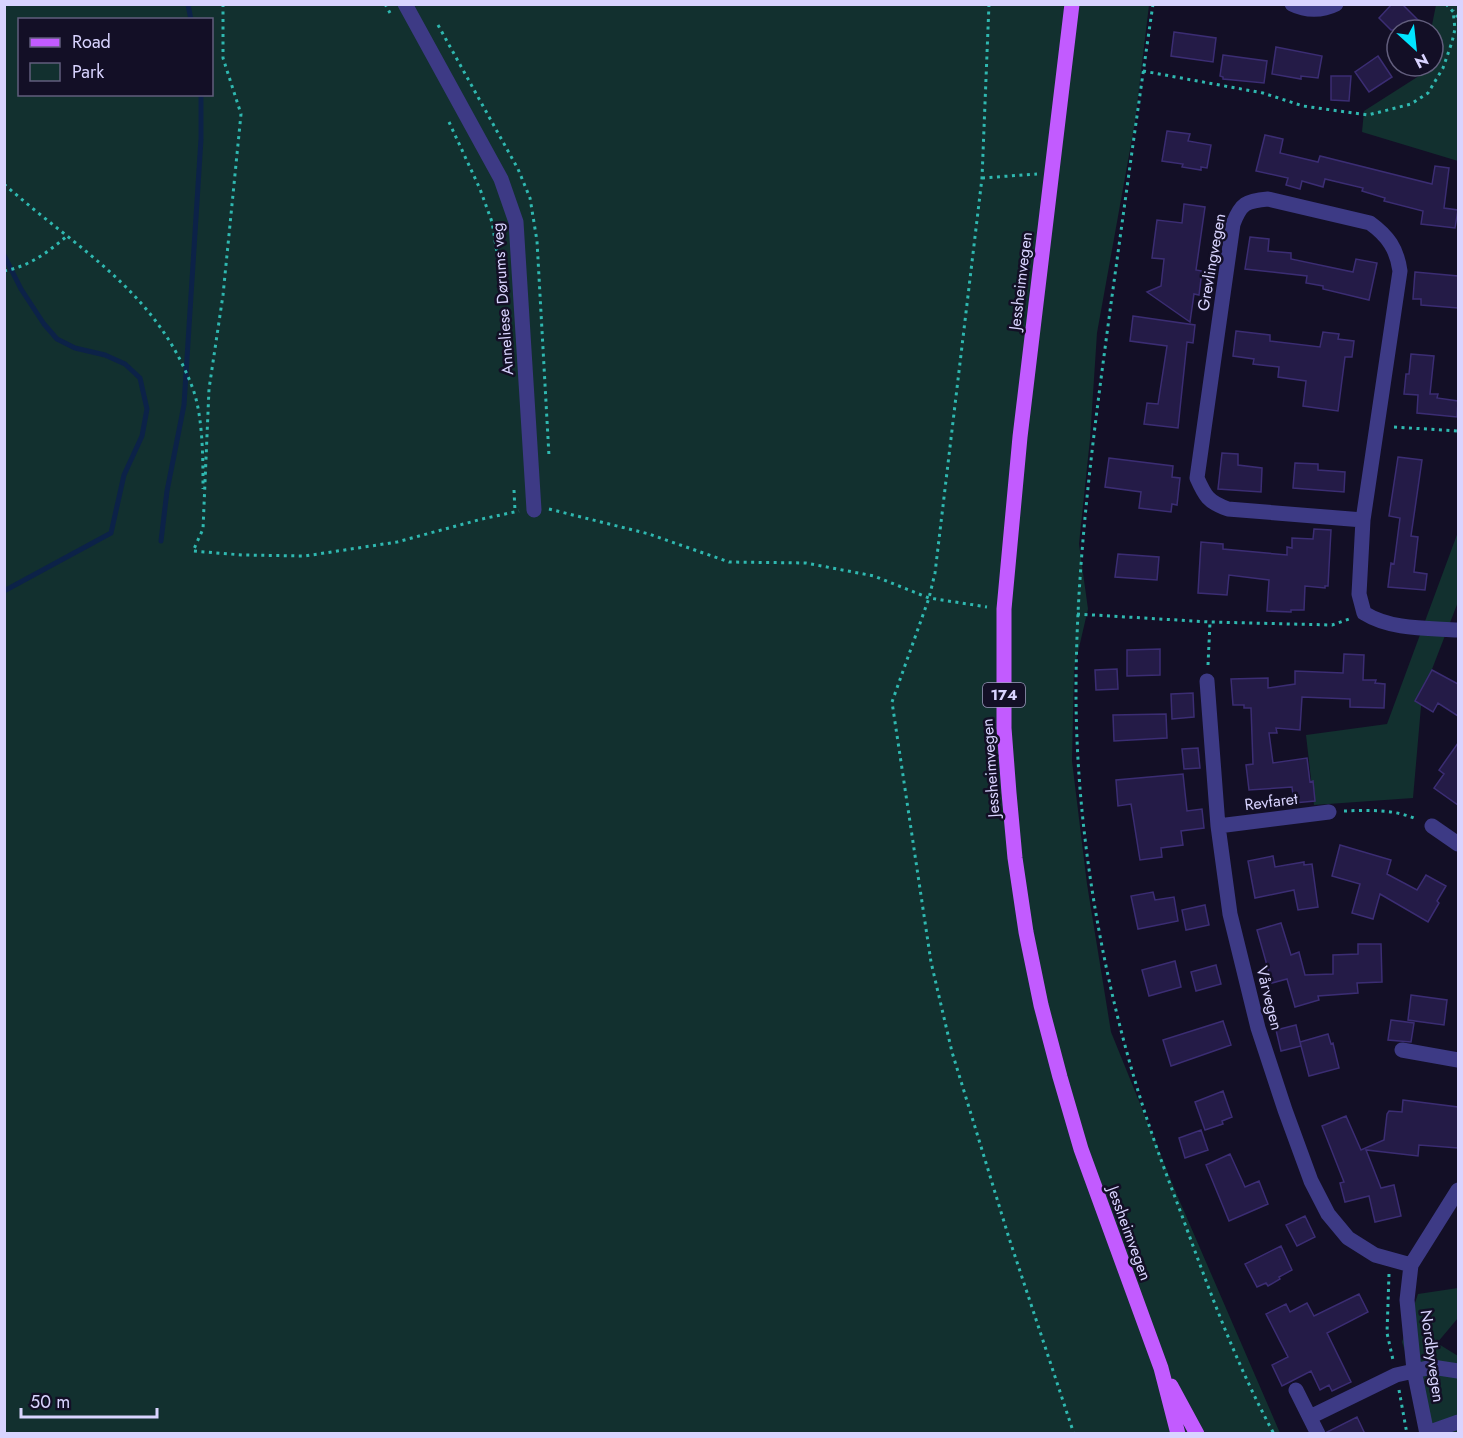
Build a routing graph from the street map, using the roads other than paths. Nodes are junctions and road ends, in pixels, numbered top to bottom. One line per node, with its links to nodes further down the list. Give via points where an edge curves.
1 (405, 4): 5 (street, Anneliese Dørums veg, via 501,179 516,222)
2 (1072, 4): 17 (main road, Jessheimvegen / 174, via 1020,437 1004,609 1004,717 1015,858 1041,1005 1081,1149)
3 (1292, 4): 4 (street, via 1315,10)
4 (1336, 4)
5 (534, 510)
6 (1363, 520): 6 (street, Grevlingvegen, via 1400,271 1398,256 1391,242 1370,223 1268,199 1252,200 1239,208 1233,224 1197,478 1204,494 1214,504 1228,509); 7 (street, Grevlingvegen, via 1359,594 1364,613 1393,625)
7 (1458, 630)
8 (1207, 681): 10 (street, Vårvegen)
9 (1329, 812): 10 (street, Revfaret)
10 (1218, 826): 16 (street, Vårvegen, via 1230,914 1258,1028 1311,1182 1328,1214 1348,1238 1375,1255)
11 (1432, 826): 12 (street)
12 (1458, 844)
13 (1402, 1050): 14 (street)
14 (1458, 1060)
15 (1458, 1190): 16 (street, Nordbyvegen)
16 (1411, 1265): 18 (street, Nordbyvegen, via 1407,1300)
17 (1161, 1368): 24 (main road, Jessheimvegen / 174); 25 (main road, Jessheimvegen / 174)
18 (1414, 1370): 19 (street, via 1432,1367); 21 (street); 23 (street, Nordbyvegen)
19 (1458, 1371)
20 (1296, 1390): 21 (street)
21 (1310, 1417): 26 (street)
22 (1458, 1422): 23 (street)
23 (1427, 1433)
24 (1178, 1434)
25 (1197, 1434)
26 (1318, 1434)

